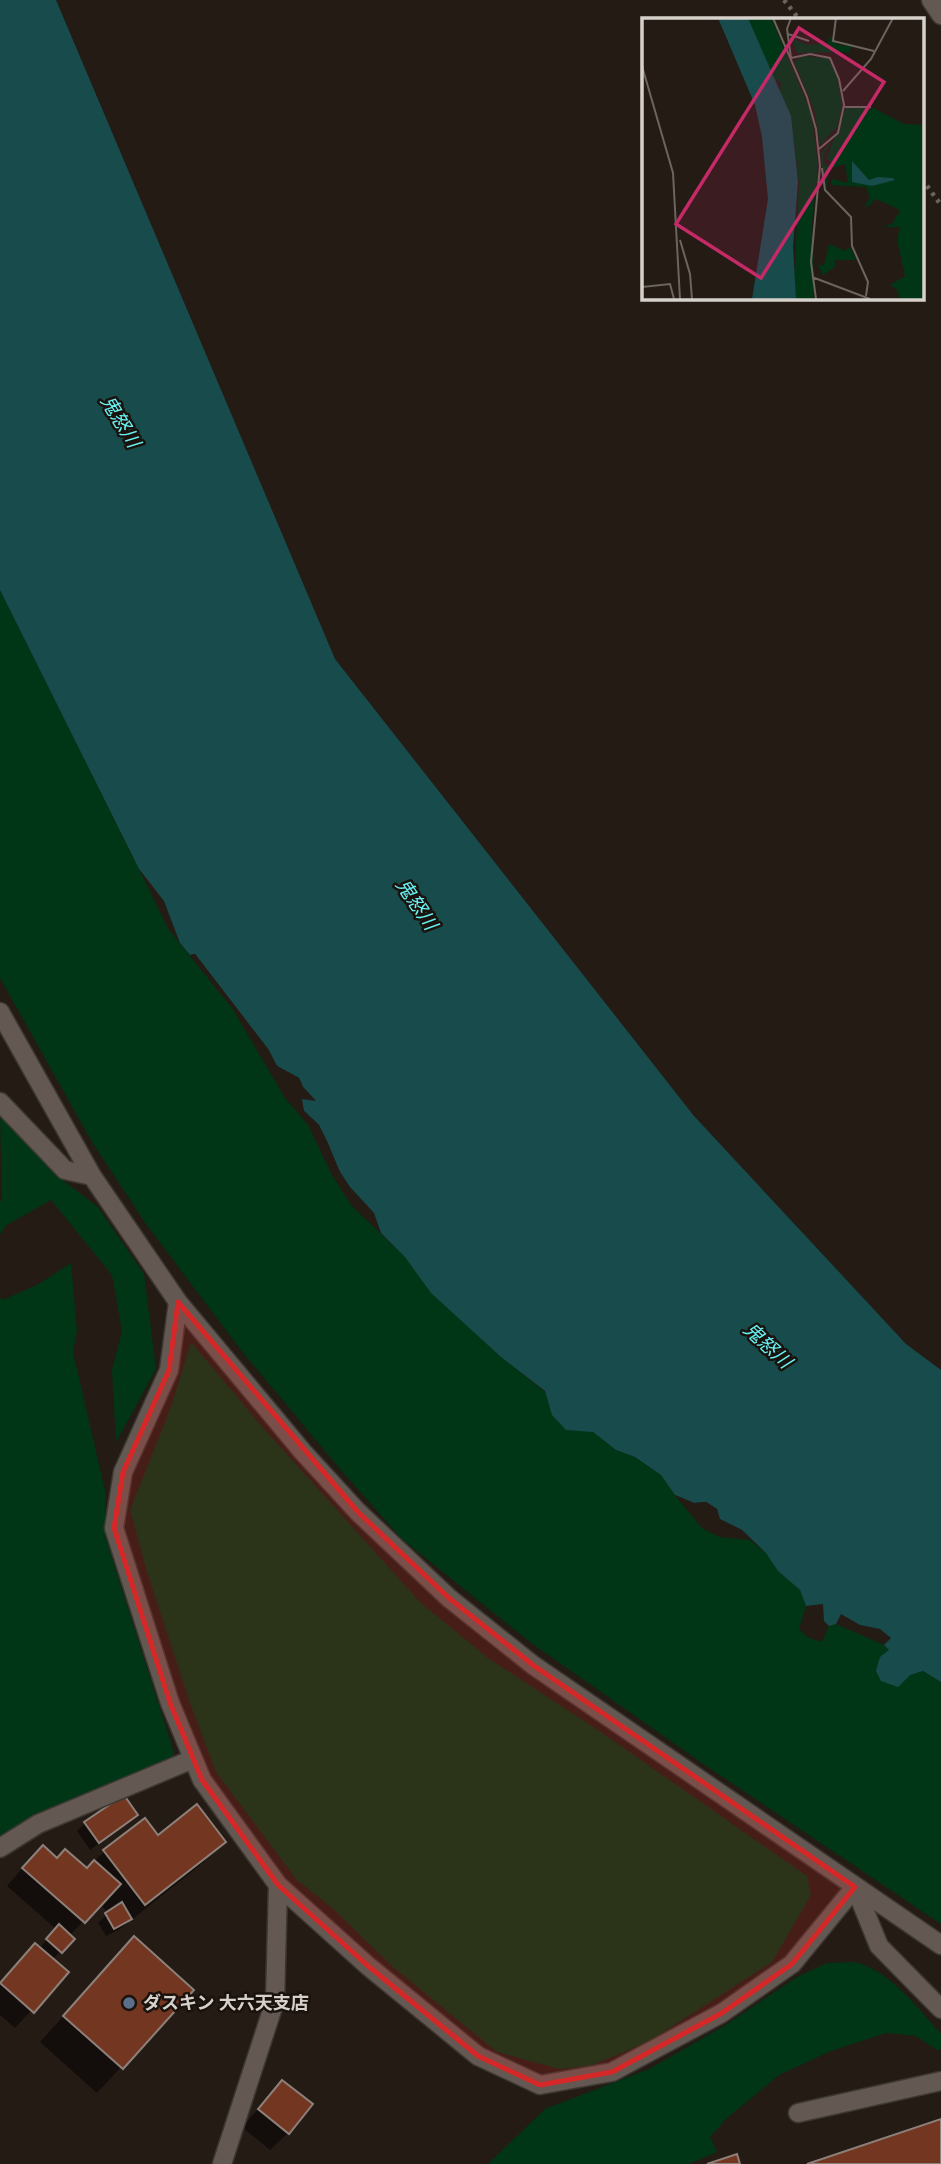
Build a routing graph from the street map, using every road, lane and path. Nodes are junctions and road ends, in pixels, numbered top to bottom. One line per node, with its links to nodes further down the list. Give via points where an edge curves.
1 (784, 0): 4 (path)
2 (931, 0): 3 (street)
3 (941, 15)
4 (798, 18)
5 (923, 181): 6 (path)
6 (941, 205)
7 (0, 1012): 9 (street)
8 (0, 1101): 9 (street, via 65,1170)
9 (92, 1176): 10 (street)
10 (178, 1302): 11 (street, via 169,1370 123,1472 114,1528 170,1703); 14 (street, via 303,1452 358,1512 449,1598 533,1665)
11 (193, 1759): 12 (street, via 38,1824); 13 (street, via 202,1780)
12 (0, 1848)
13 (278, 1885): 14 (street, via 478,2056 540,2085 612,2072 722,2013 792,1965); 19 (street, via 275,2001)
14 (855, 1887): 15 (street); 16 (street, via 879,1946)
15 (941, 1945)
16 (941, 2009)
17 (941, 2081): 18 (street)
18 (798, 2113)
19 (222, 2164)

